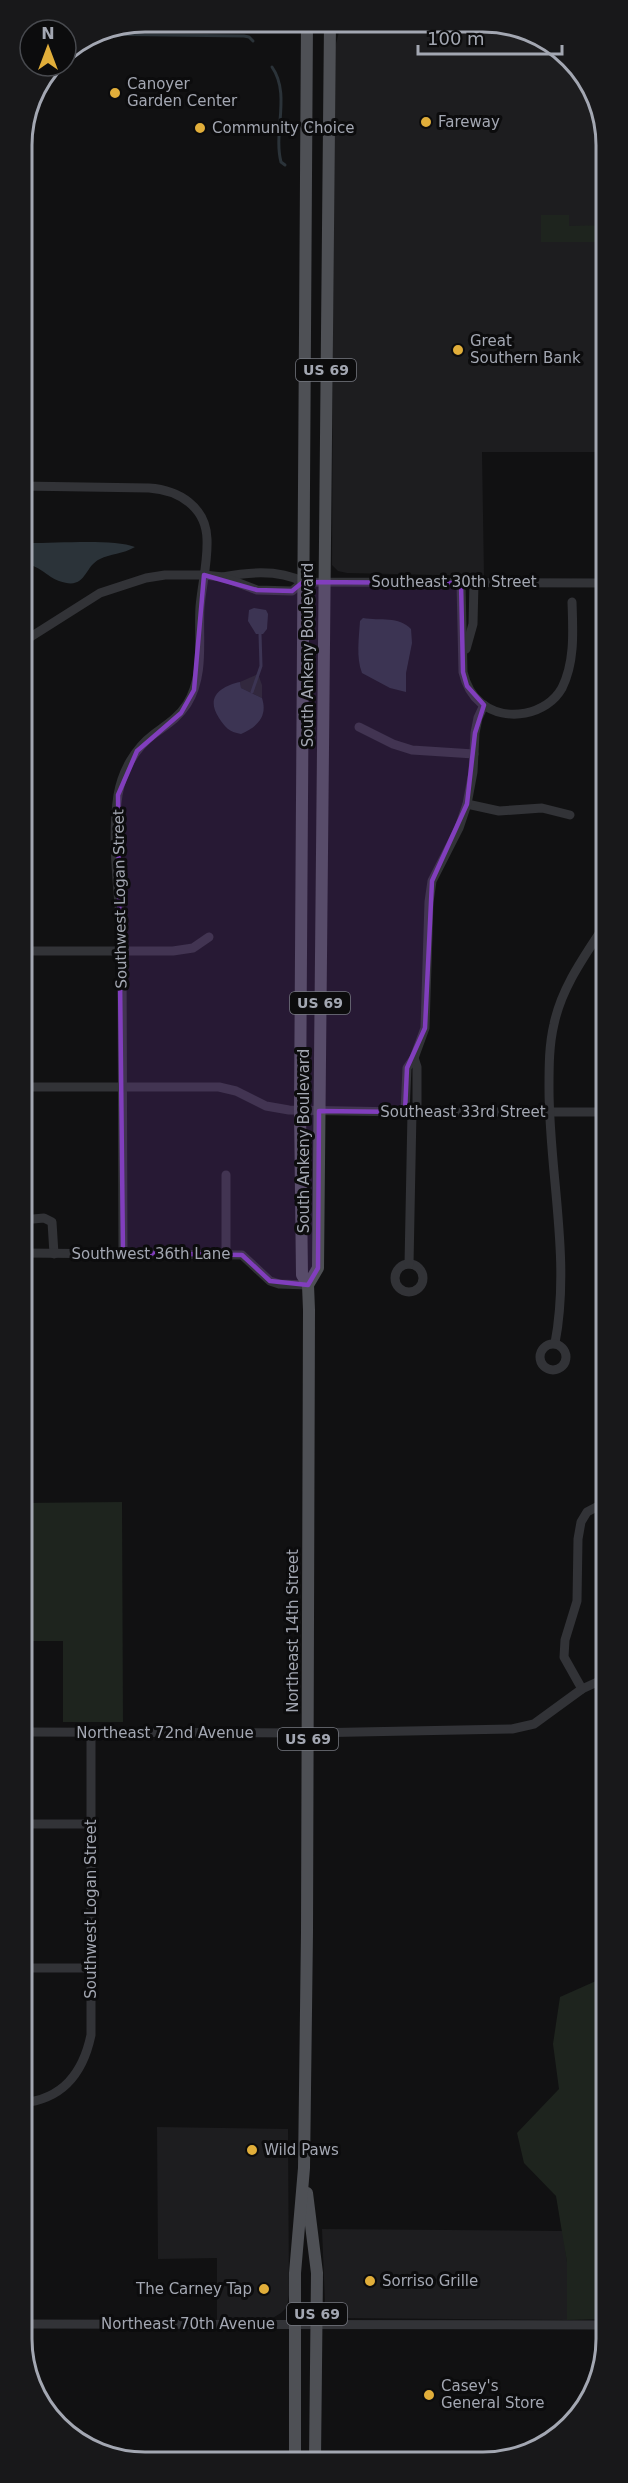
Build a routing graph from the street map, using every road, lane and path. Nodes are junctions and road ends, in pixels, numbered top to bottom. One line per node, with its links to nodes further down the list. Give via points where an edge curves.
1 (308, 31): 6 (main road, South Ankeny Boulevard / US 69)
2 (330, 31): 7 (main road, South Ankeny Boulevard / US 69)
3 (32, 486): 4 (street, Southwest Logan Street, via 149,488 181,495 198,511 205,526)
4 (204, 575): 5 (street); 12 (street, via 165,575 109,589); 22 (street, Southwest Logan Street, via 194,690 181,713 136,751 124,770 118,795 116,864)
5 (223, 577): 6 (street, via 280,573); 6 (street, via 257,590 292,591)
6 (303, 582): 7 (street, Southeast 30th Street); 25 (main road, South Ankeny Boulevard / US 69)
7 (323, 582): 8 (street, Southeast 30th Street); 26 (main road, South Ankeny Boulevard / US 69)
8 (461, 583): 9 (street, Southeast 30th Street); 13 (street)
9 (474, 583): 10 (street, Southeast 30th Street); 13 (street, via 473,624)
10 (597, 583)
11 (573, 602): 14 (street, via 569,669 560,691 548,706 528,713 502,712)
12 (32, 636)
13 (463, 657): 14 (street, via 467,686)
14 (484, 705): 16 (street, via 478,718)
15 (359, 727): 16 (street, via 412,750)
16 (474, 754): 17 (street)
17 (467, 804): 18 (street, via 499,811 542,808); 27 (street, via 432,881 425,1028 406,1074)
18 (570, 815)
19 (209, 937): 22 (street, via 187,950)
20 (597, 938): 28 (street, via 559,1005 550,1050)
21 (32, 951): 22 (street)
22 (122, 951): 24 (street, Southwest Logan Street)
23 (32, 1087): 24 (street, Southeast 33rd Street)
24 (123, 1087): 25 (street, Southeast 33rd Street, via 219,1087 266,1106); 33 (street, Southwest Logan Street)
25 (300, 1110): 26 (street, Southeast 33rd Street); 37 (main road, South Ankeny Boulevard / US 69, via 302,1275)
26 (319, 1111): 27 (street, Southeast 33rd Street); 37 (main road, South Ankeny Boulevard / US 69, via 318,1268)
27 (411, 1112): 28 (street, Southeast 33rd Street); 36 (street)
28 (549, 1112): 29 (street, Southeast 33rd Street); 39 (street, via 561,1263)
29 (597, 1112)
30 (226, 1175): 35 (street)
31 (32, 1219): 34 (street, Southwest 36th Lane, via 52,1222)
32 (32, 1253): 34 (street, Southwest 36th Lane)
33 (123, 1253): 34 (street, Southwest 36th Lane); 35 (street, Southwest 36th Lane)
34 (54, 1254)
35 (226, 1254): 37 (street, Southwest 36th Lane, via 243,1255 270,1281)
36 (409, 1264)
37 (308, 1285): 38 (main road, South Ankeny Boulevard / US 69)
38 (309, 1310): 45 (main road, Northeast 14th Street / US 69)
39 (555, 1343)
40 (596, 1507): 42 (street, via 581,1522 577,1601 565,1640 564,1657)
41 (596, 1682): 42 (street, Northeast 72nd Avenue)
42 (582, 1689): 45 (street, Northeast 72nd Avenue, via 534,1724 512,1729)
43 (32, 1732): 44 (street, Northeast 72nd Avenue)
44 (91, 1732): 45 (street, Northeast 72nd Avenue); 47 (street, Southwest Logan Street)
45 (308, 1733): 51 (main road, Northeast 14th Street / US 69)
46 (32, 1824): 47 (street)
47 (91, 1824): 49 (street, Southwest Logan Street)
48 (32, 1968): 49 (street)
49 (90, 1968): 50 (street, Southwest Logan Street, via 91,2035 82,2066 72,2080 52,2095)
50 (32, 2100)
51 (304, 2168): 53 (main road, Northeast 14th Street / US 69, via 317,2273); 54 (main road, Northeast 14th Street / US 69)
52 (32, 2324): 54 (street, Northeast 70th Avenue)
53 (317, 2324): 54 (street, Northeast 70th Avenue); 55 (street, Northeast 70th Avenue); 57 (main road, Northeast 14th Street / US 69)
54 (294, 2325): 56 (main road, Northeast 14th Street / US 69)
55 (596, 2325)
56 (295, 2452)
57 (315, 2452)

